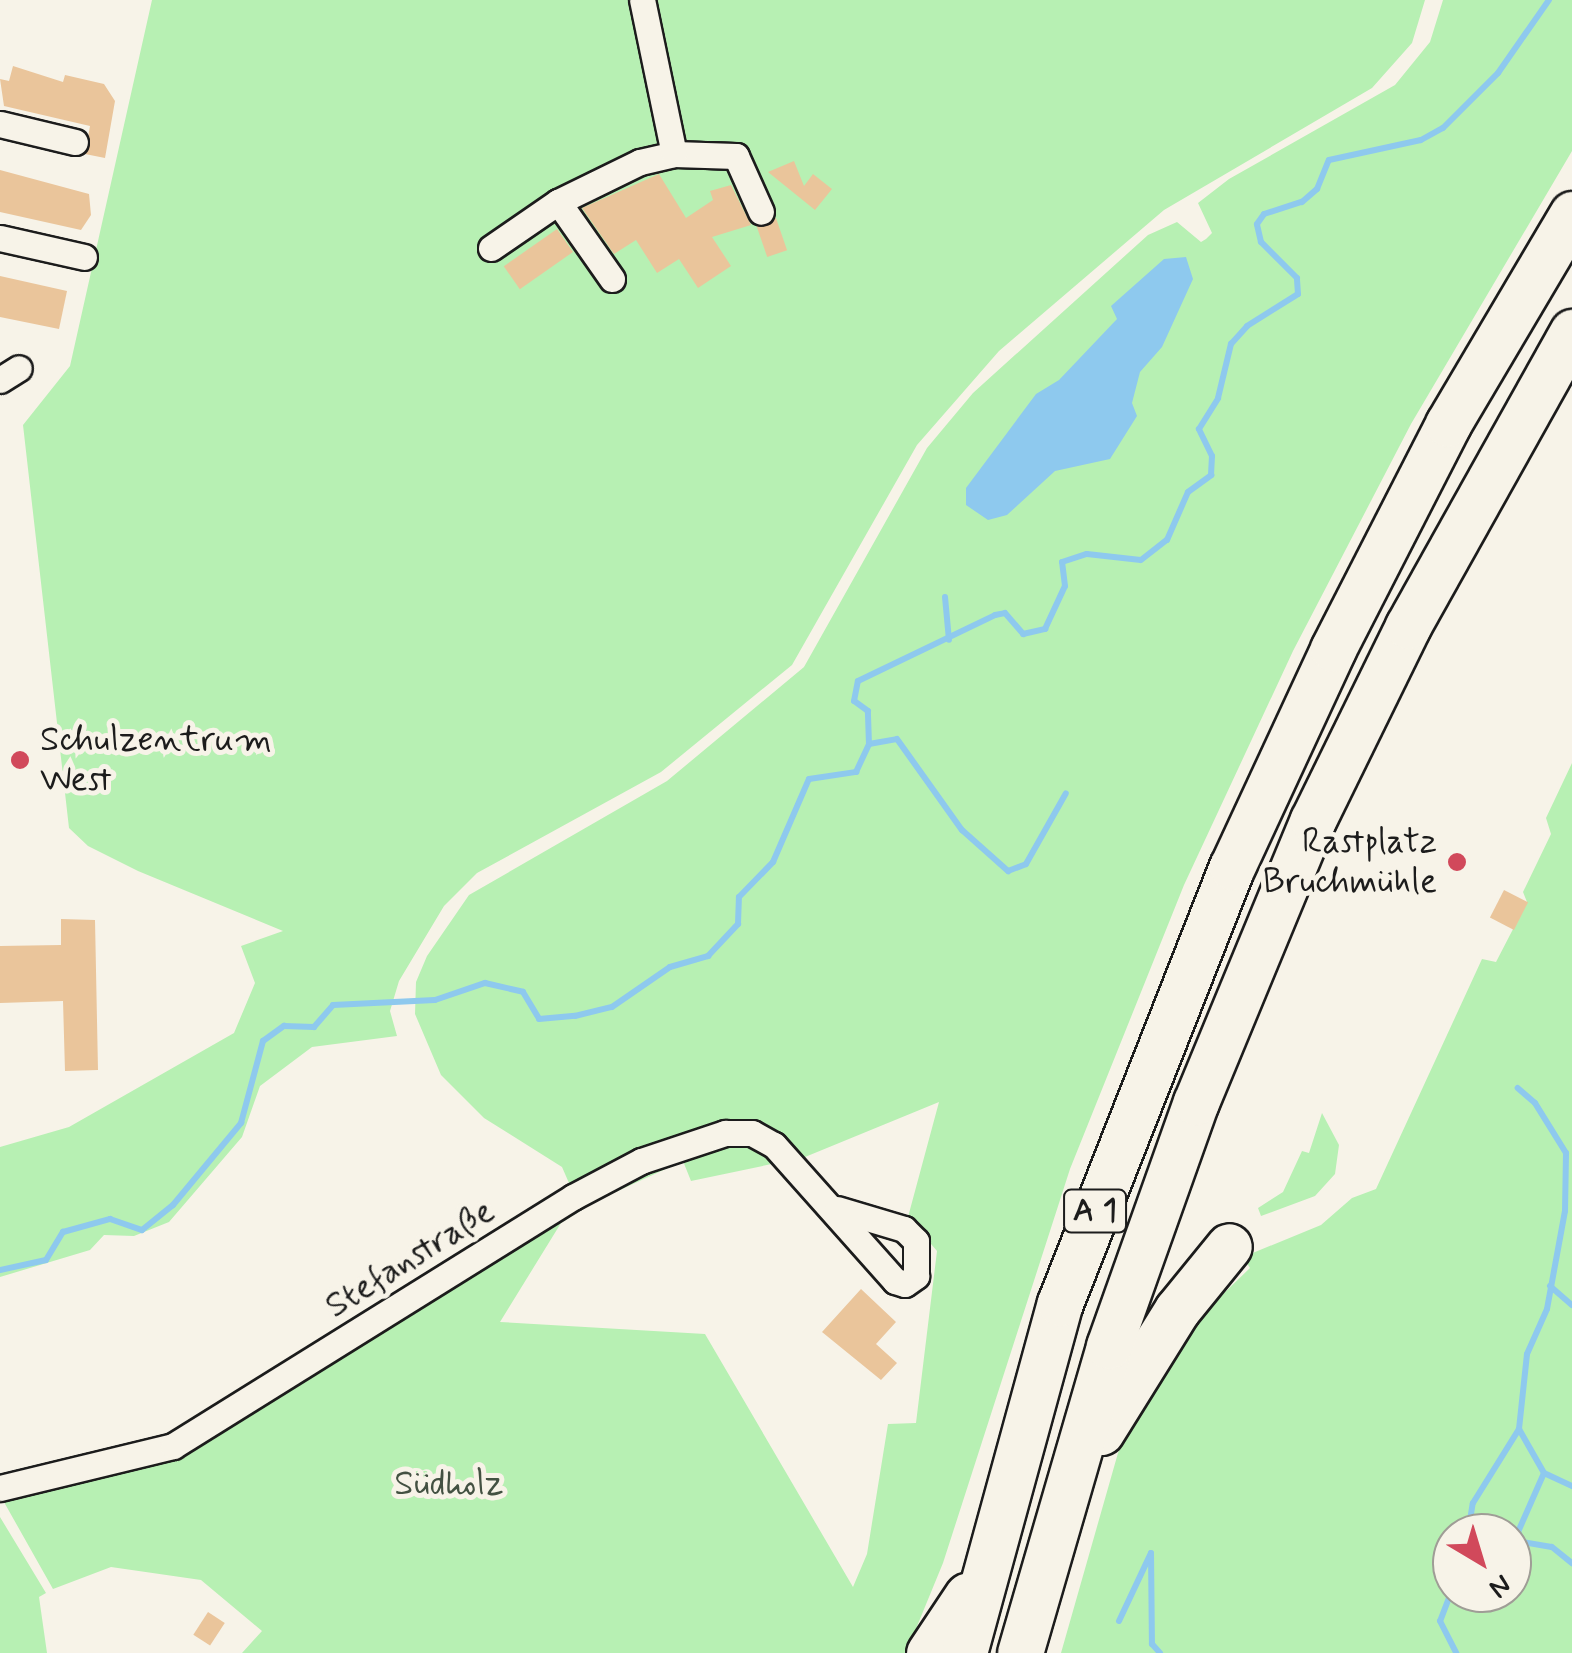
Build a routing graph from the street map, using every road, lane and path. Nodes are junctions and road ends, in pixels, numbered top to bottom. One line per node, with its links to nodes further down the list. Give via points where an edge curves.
1 (642, 0): 4 (street)
2 (0, 124): 3 (street)
3 (75, 142)
4 (674, 154): 5 (street, via 640,162); 6 (street, via 736,156)
5 (558, 202): 9 (street); 11 (street)
6 (761, 212)
7 (1572, 214): 17 (highway, A 1, via 1439,442 1332,649 1232,867 1060,1303)
8 (0, 238): 10 (street)
9 (491, 248)
10 (84, 256)
11 (612, 279)
12 (1572, 332): 16 (highway, A 1, via 1408,626 1313,820 1196,1102)
13 (837, 1209): 15 (street, Stefanstraße, via 774,1144 725,1132 641,1161 572,1198 172,1446)
14 (1228, 1246): 16 (highway, via 1177,1310)
15 (0, 1488)
16 (1066, 1490): 20 (highway, A 1)
17 (988, 1566): 18 (highway); 19 (highway, A 1)
18 (928, 1653)
19 (964, 1653)
20 (1020, 1653)

